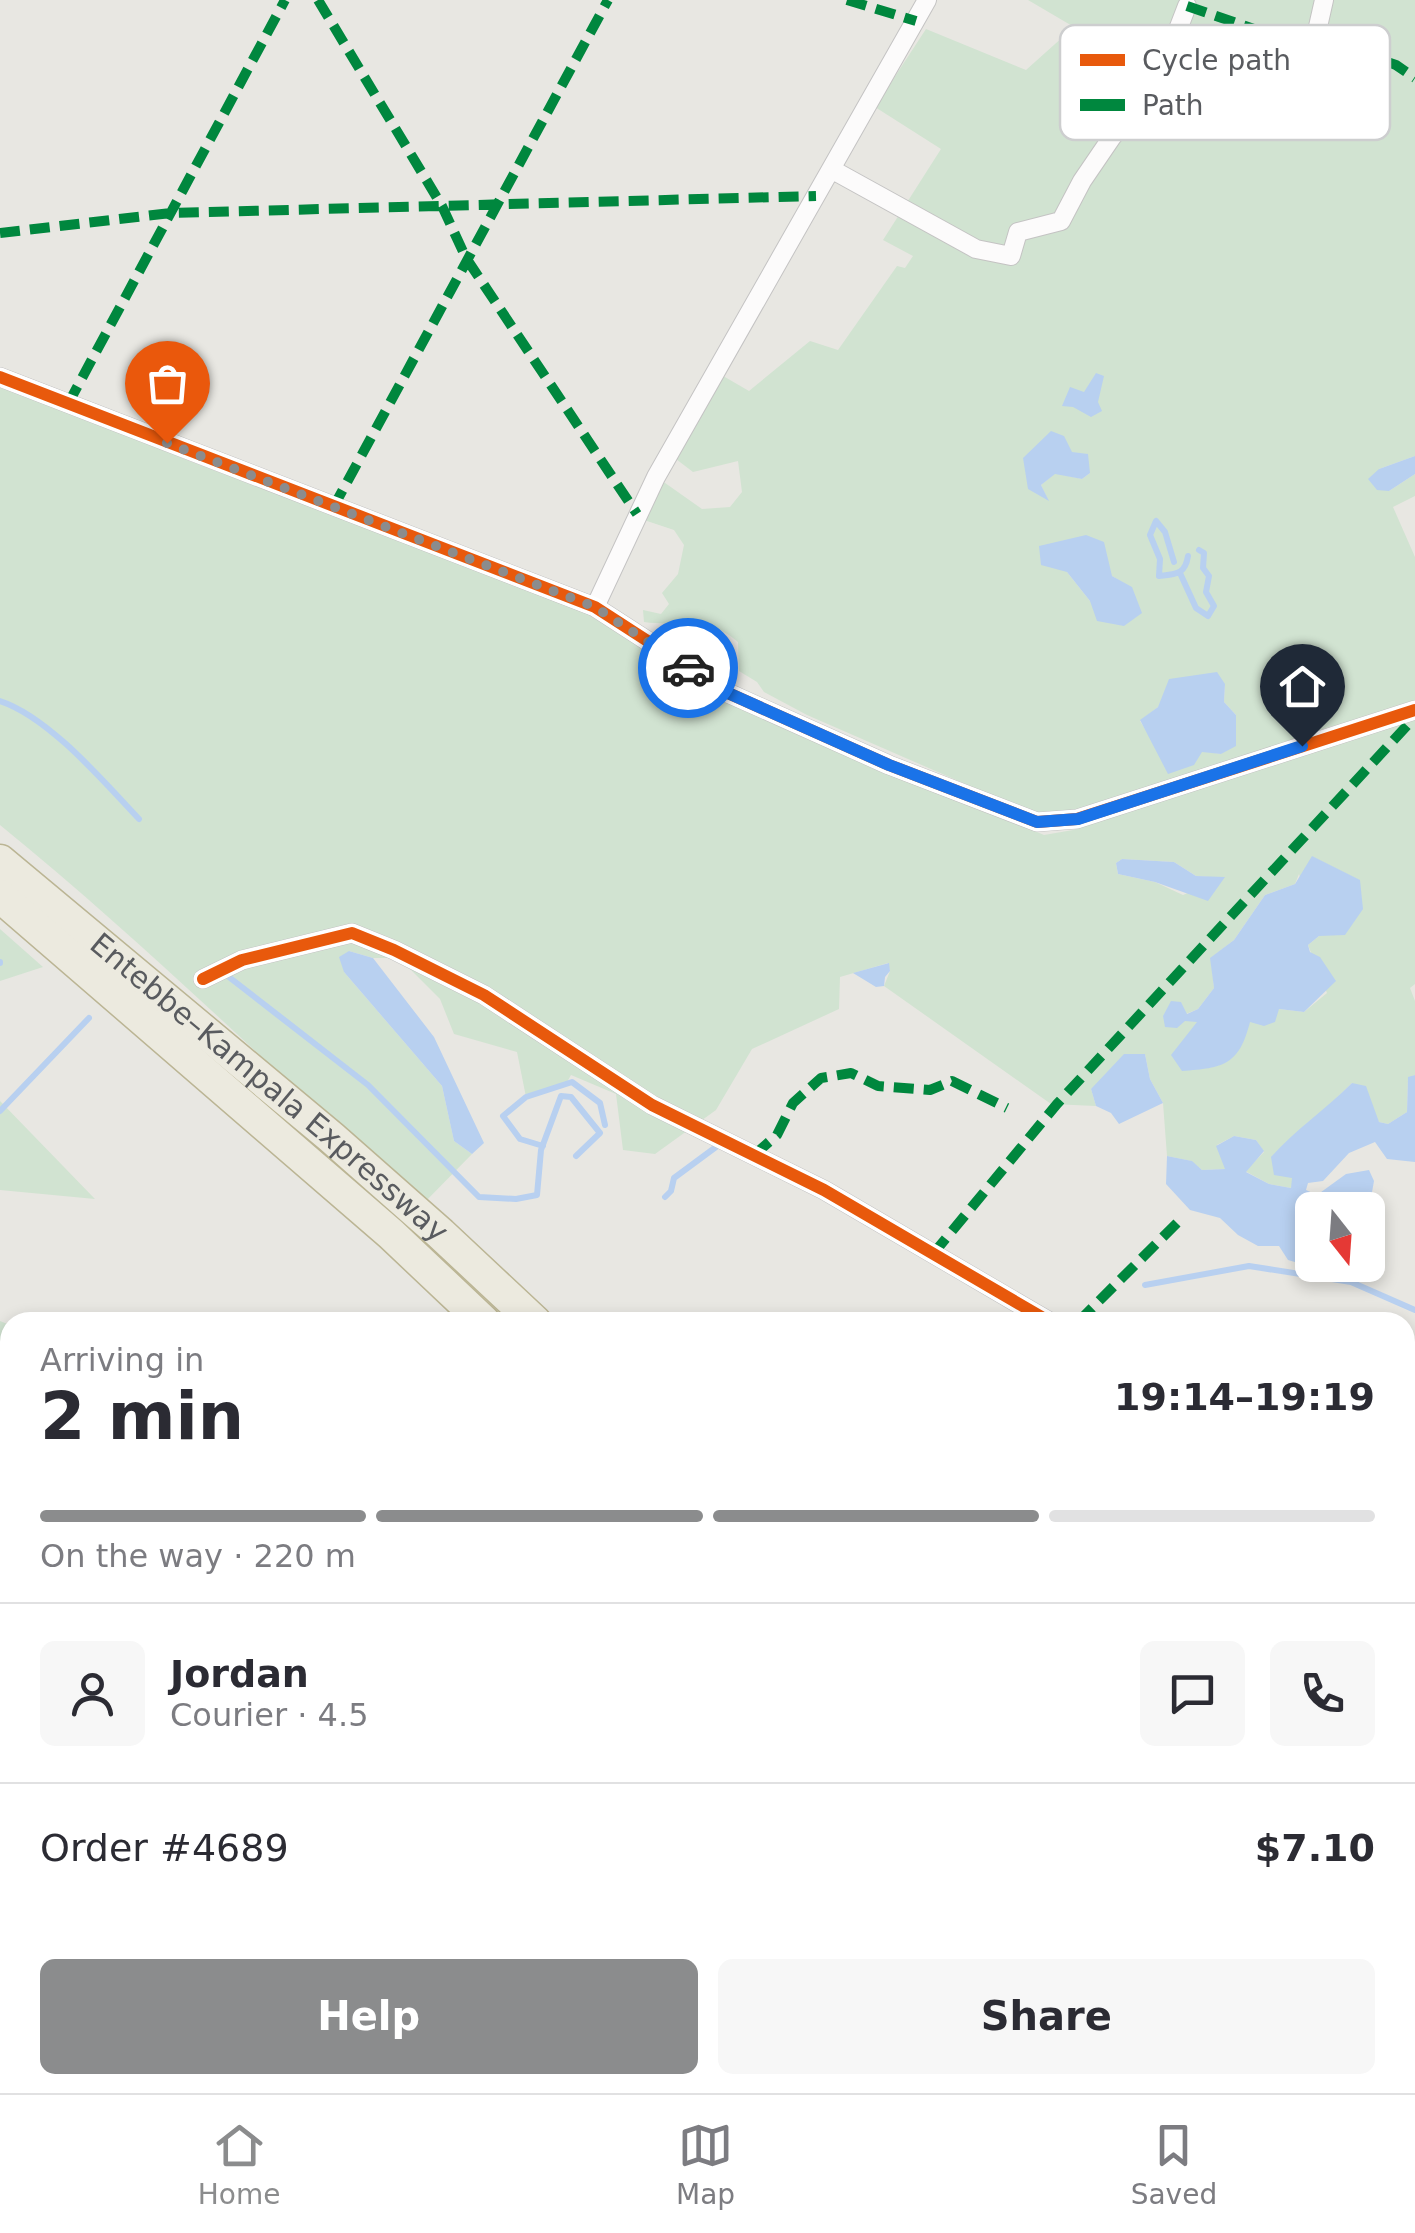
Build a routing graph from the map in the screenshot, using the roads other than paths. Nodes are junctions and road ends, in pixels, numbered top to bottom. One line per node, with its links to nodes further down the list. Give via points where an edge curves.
1 (927, 0): 7 (street)
2 (1324, 0): 5 (street)
3 (1187, 6): 4 (street)
4 (1180, 25)
5 (1318, 25)
6 (1110, 140): 7 (street, via 1061,221 1018,232 1011,256 976,248)
7 (831, 169): 9 (street, via 656,477)
8 (0, 377): 9 (street)
9 (595, 607): 10 (street, via 728,693 1037,822 1078,819)
10 (1415, 710)
11 (0, 861): 15 (highway, Entebbe–Kampala Expressway, via 331,1138)
12 (0, 896): 14 (highway, Entebbe–Kampala Expressway)
13 (202, 979): 16 (street, via 242,960 352,933 484,995 652,1106 824,1190)
14 (473, 1312)
15 (524, 1312)
16 (1033, 1312)

